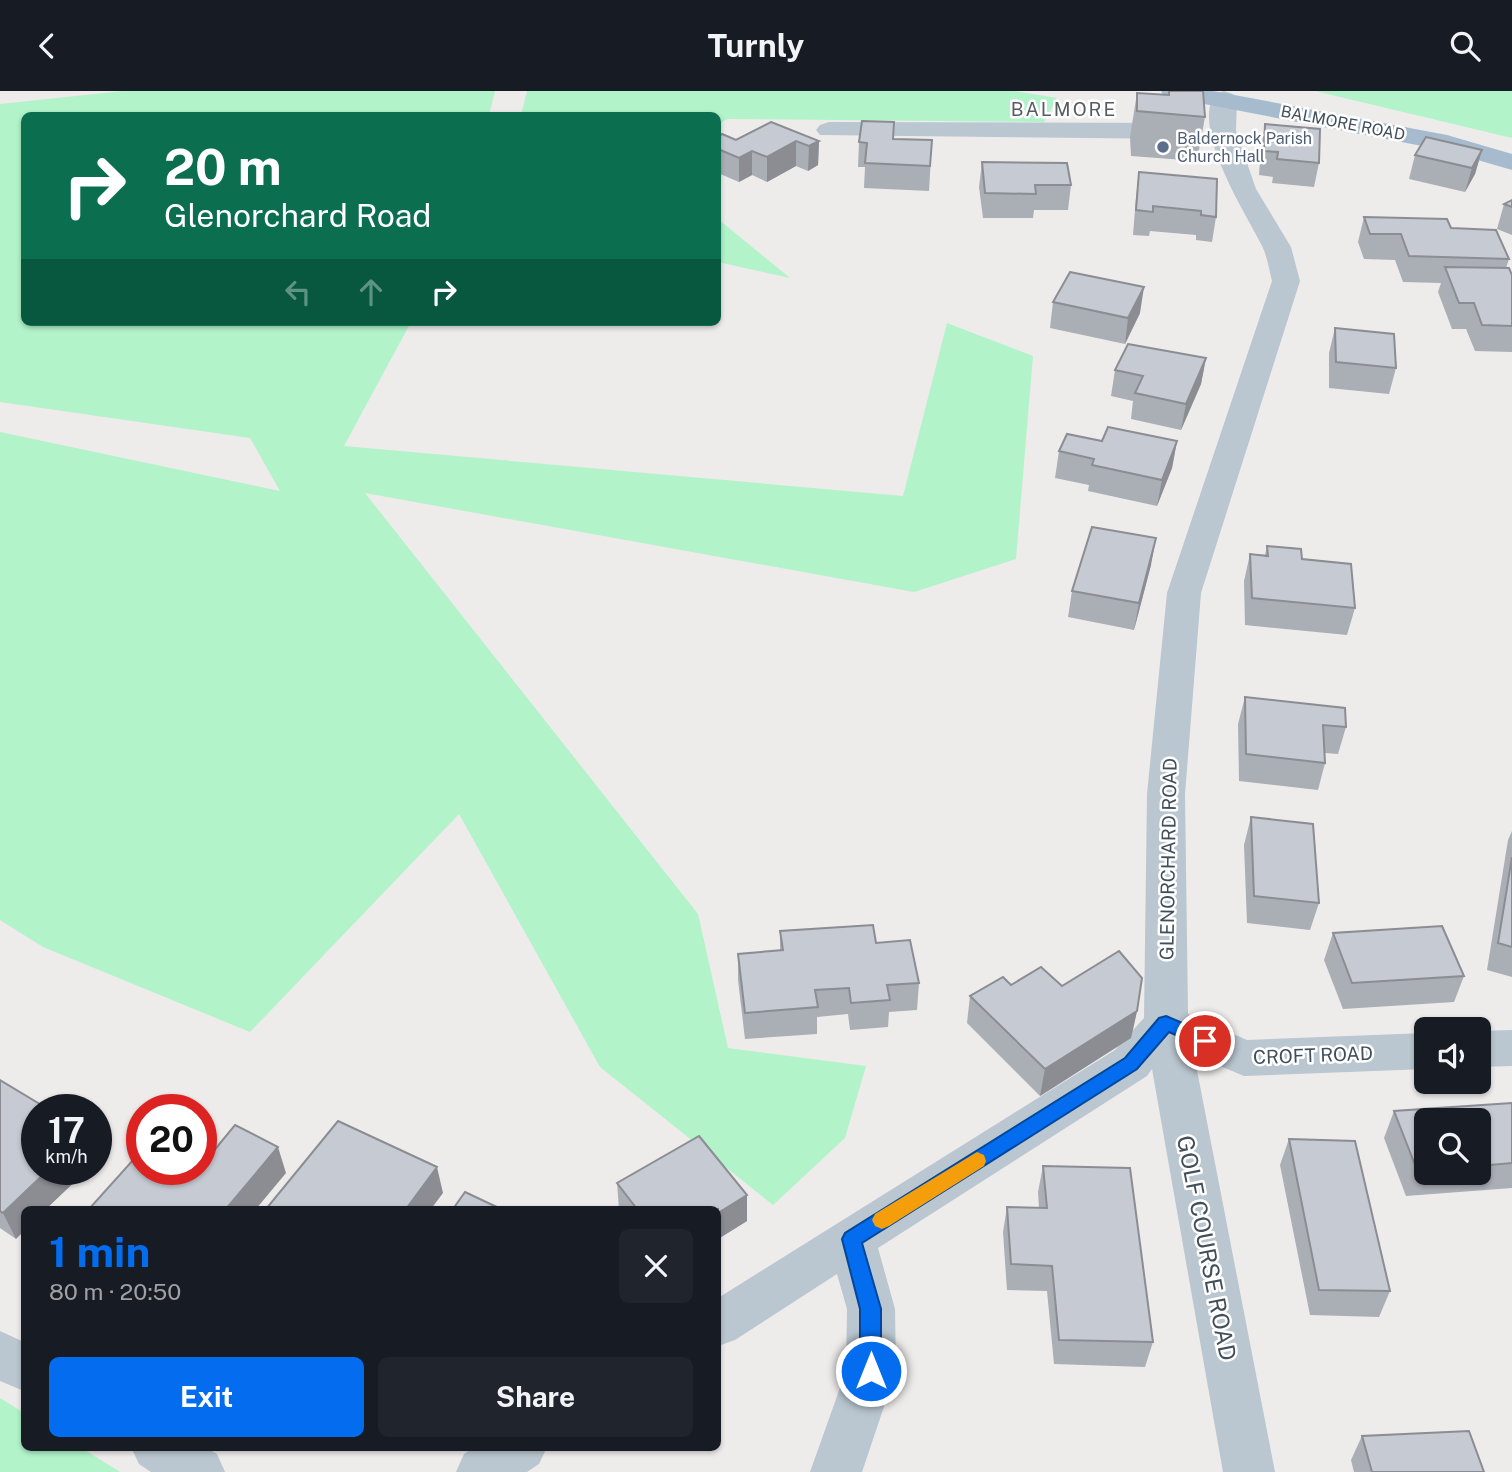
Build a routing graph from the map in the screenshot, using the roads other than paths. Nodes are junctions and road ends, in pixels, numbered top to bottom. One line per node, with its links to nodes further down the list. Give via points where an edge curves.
1 (1173, 91): 2 (main road, BALMORE ROAD)
2 (1224, 115): 3 (street); 4 (main road, BALMORE ROAD, via 1447,143); 5 (street, GLENORCHARD ROAD, via 1243,189 1277,247 1286,281 1184,593 1166,793)
3 (829, 130)
4 (1512, 162)
5 (1166, 1023): 8 (street, CROFT ROAD, via 1244,1058); 9 (street, via 1131,1063); 18 (street, GOLF COURSE ROAD)
6 (1512, 1048): 7 (street)
7 (1491, 1049)
8 (1414, 1051)
9 (852, 1239): 10 (street); 17 (street, via 870,1309 871,1371)
10 (721, 1322)
11 (0, 1354): 12 (street)
12 (21, 1366)
13 (165, 1451): 15 (street)
14 (516, 1451): 16 (street)
15 (199, 1472)
16 (482, 1472)
17 (836, 1472)
18 (1249, 1472)

